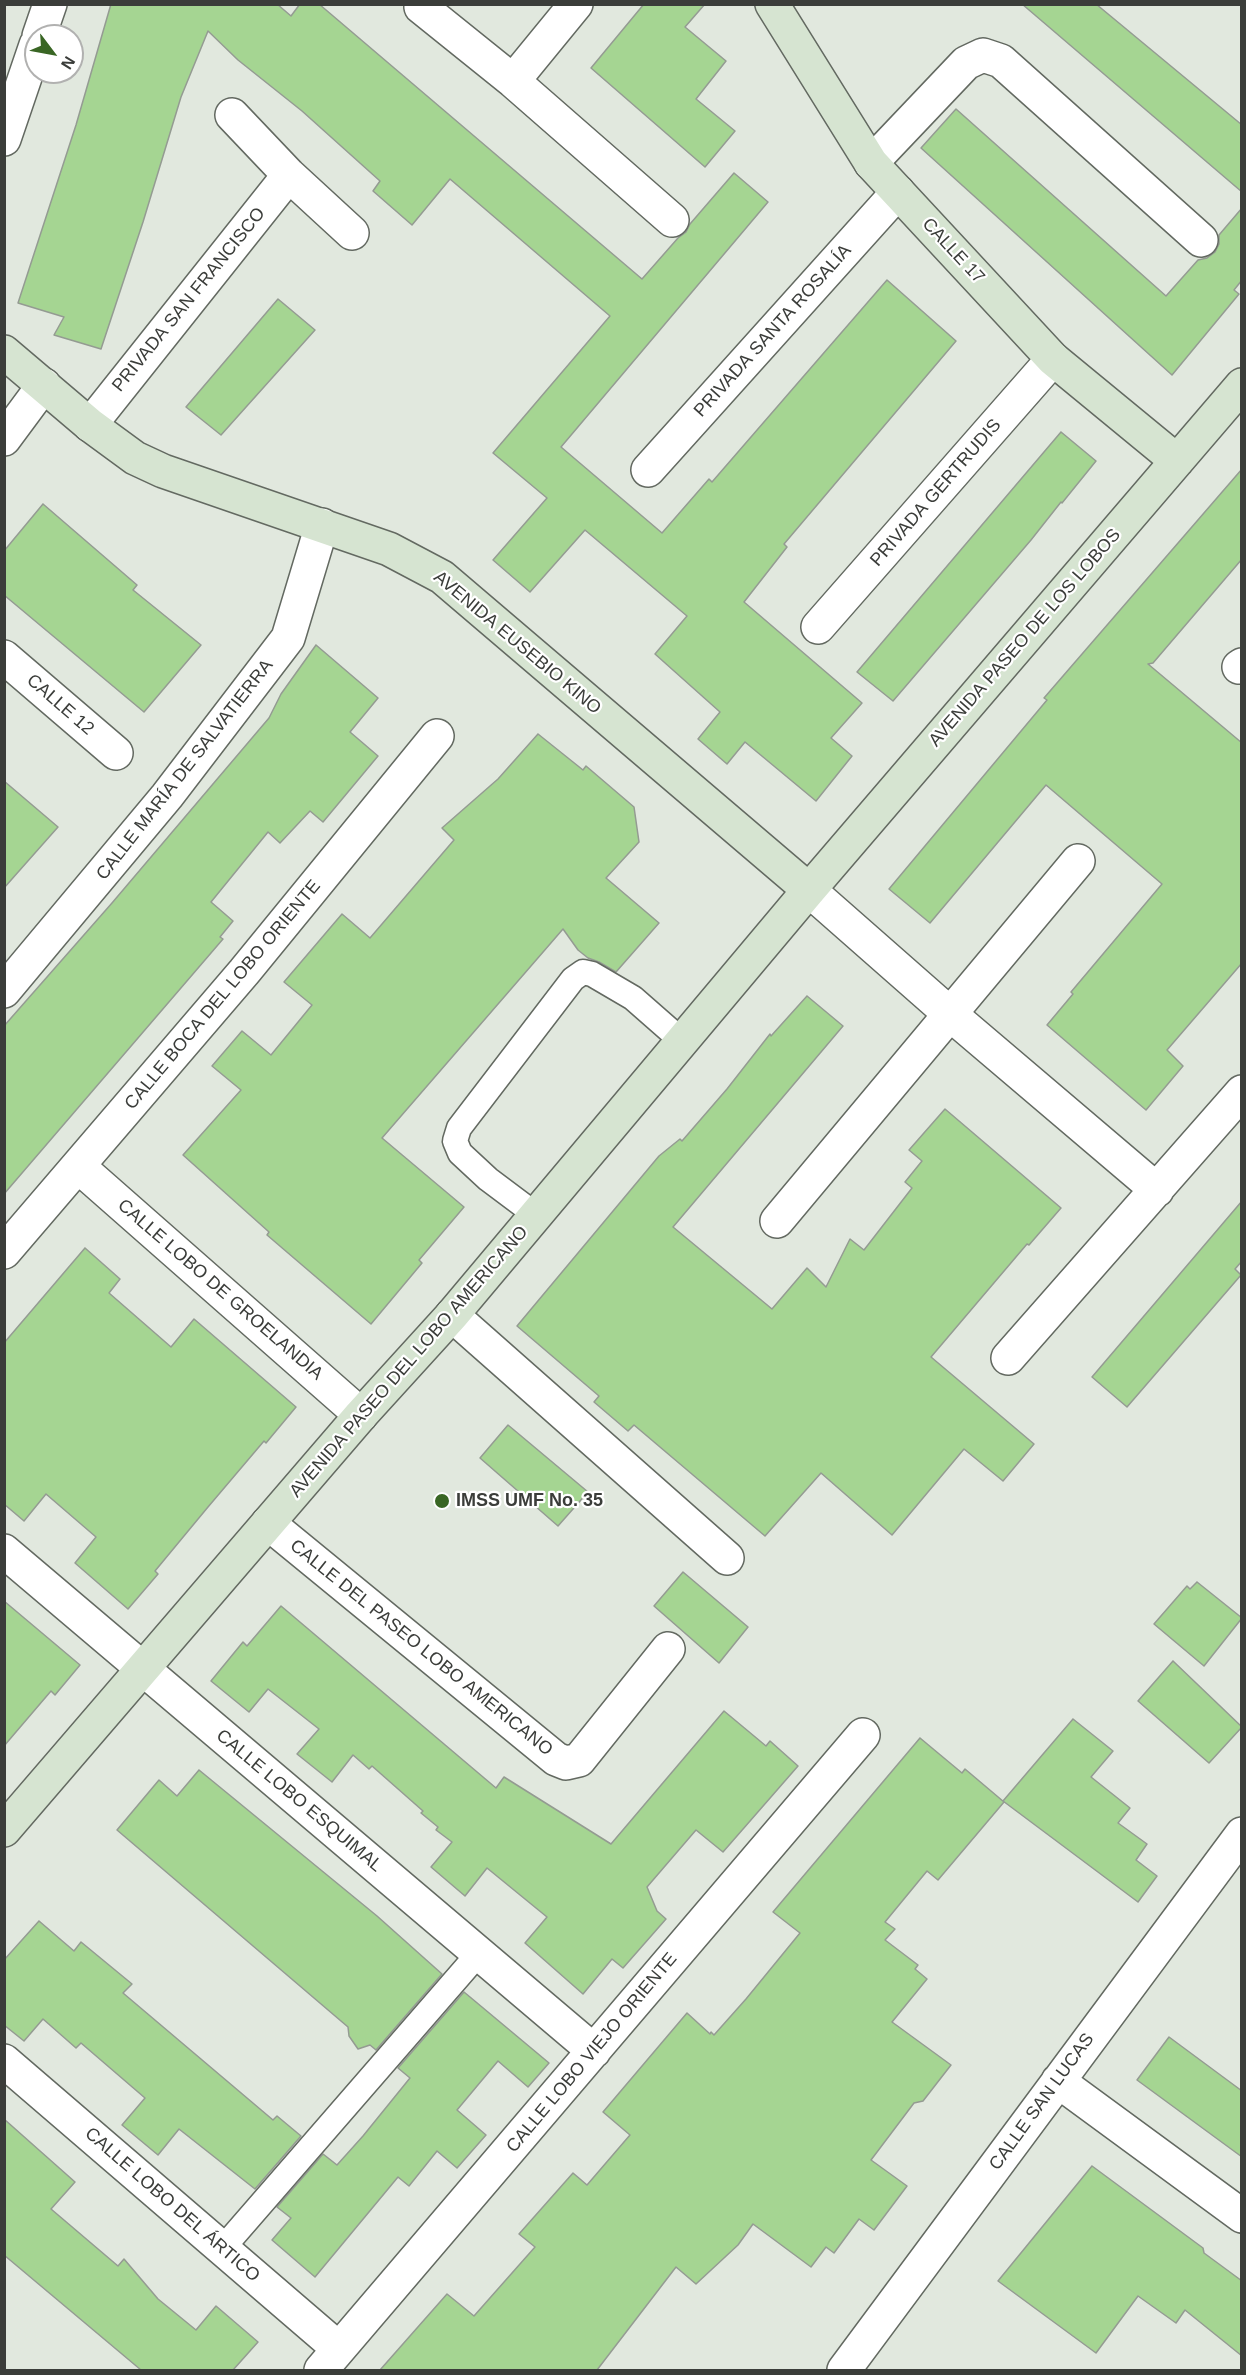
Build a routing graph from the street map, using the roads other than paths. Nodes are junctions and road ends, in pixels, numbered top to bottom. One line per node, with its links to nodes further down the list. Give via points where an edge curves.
1 (50, 4): 5 (street)
2 (576, 4): 7 (street)
3 (772, 4): 10 (street, CALLE 17)
4 (421, 7): 7 (street)
5 (43, 24)
6 (24, 81): 9 (street)
7 (513, 81): 13 (street)
8 (232, 115): 11 (street)
9 (4, 140)
10 (871, 163): 12 (street, CALLE 17); 15 (street, via 966,63 983,56 1001,61)
11 (289, 175): 14 (street); 20 (street, PRIVADA SAN FRANCISCO)
12 (898, 192): 17 (street, CALLE 17); 23 (street, PRIVADA SANTA ROSALÍA)
13 (672, 220)
14 (352, 233)
15 (1201, 240)
16 (4, 352): 18 (street, AVENIDA EUSEBIO KINO)
17 (1053, 359): 22 (street, CALLE 17); 25 (street, PRIVADA GERTRUDIS)
18 (44, 385): 20 (street, AVENIDA EUSEBIO KINO); 21 (street)
19 (1242, 385): 22 (street, AVENIDA PASEO DE LOS LOBOS)
20 (90, 425): 24 (street, AVENIDA EUSEBIO KINO, via 135,458 163,471)
21 (4, 439)
22 (1177, 461): 30 (street, AVENIDA PASEO DE LOS LOBOS)
23 (648, 470)
24 (322, 525): 30 (street, AVENIDA EUSEBIO KINO, via 388,549 442,577); 31 (street, CALLE MARÍA DE SALVATIERRA, via 288,638 167,796)
25 (818, 627)
26 (4, 657): 28 (street, CALLE 12)
27 (437, 736): 35 (street, CALLE BOCA DEL LOBO ORIENTE, via 244,972)
28 (116, 753)
29 (1078, 861): 32 (street)
30 (808, 890): 32 (street); 33 (street, AVENIDA PASEO DEL LOBO AMERICANO)
31 (6, 987)
32 (950, 1014): 36 (street); 38 (street)
33 (682, 1041): 37 (street, AVENIDA PASEO DEL LOBO AMERICANO); 37 (lane, via 633,998 592,974 583,972 573,979 459,1128 455,1141 460,1154)
34 (1242, 1092): 36 (street)
35 (78, 1166): 39 (street, CALLE BOCA DEL LOBO ORIENTE); 42 (street, CALLE LOBO DE GROELANDIA)
36 (1157, 1190): 41 (street)
37 (536, 1215): 40 (street, AVENIDA PASEO DEL LOBO AMERICANO)
38 (777, 1221)
39 (4, 1252)
40 (452, 1315): 42 (street, AVENIDA PASEO DEL LOBO AMERICANO); 45 (street)
41 (1008, 1359)
42 (361, 1415): 43 (street, AVENIDA PASEO DEL LOBO AMERICANO)
43 (268, 1523): 46 (street, CALLE DEL PASEO LOBO AMERICANO, via 547,1752 566,1763 579,1760); 47 (street, AVENIDA PASEO DEL LOBO AMERICANO)
44 (4, 1551): 47 (street, CALLE LOBO ESQUIMAL)
45 (728, 1558)
46 (668, 1649)
47 (143, 1669): 49 (street, AVENIDA PASEO DEL LOBO AMERICANO); 51 (street, CALLE LOBO ESQUIMAL)
48 (863, 1735): 52 (street, CALLE LOBO VIEJO ORIENTE)
49 (4, 1830)
50 (1242, 1834): 54 (street, CALLE SAN LUCAS)
51 (478, 1953): 52 (street, CALLE LOBO ESQUIMAL); 56 (lane)
52 (594, 2051): 57 (street, CALLE LOBO VIEJO ORIENTE)
53 (4, 2061): 56 (street, CALLE LOBO DEL ÁRTICO)
54 (1058, 2081): 55 (street); 58 (street, CALLE SAN LUCAS)
55 (1242, 2216)
56 (222, 2249): 57 (street, CALLE LOBO DEL ÁRTICO)
57 (330, 2360)
58 (844, 2370)

